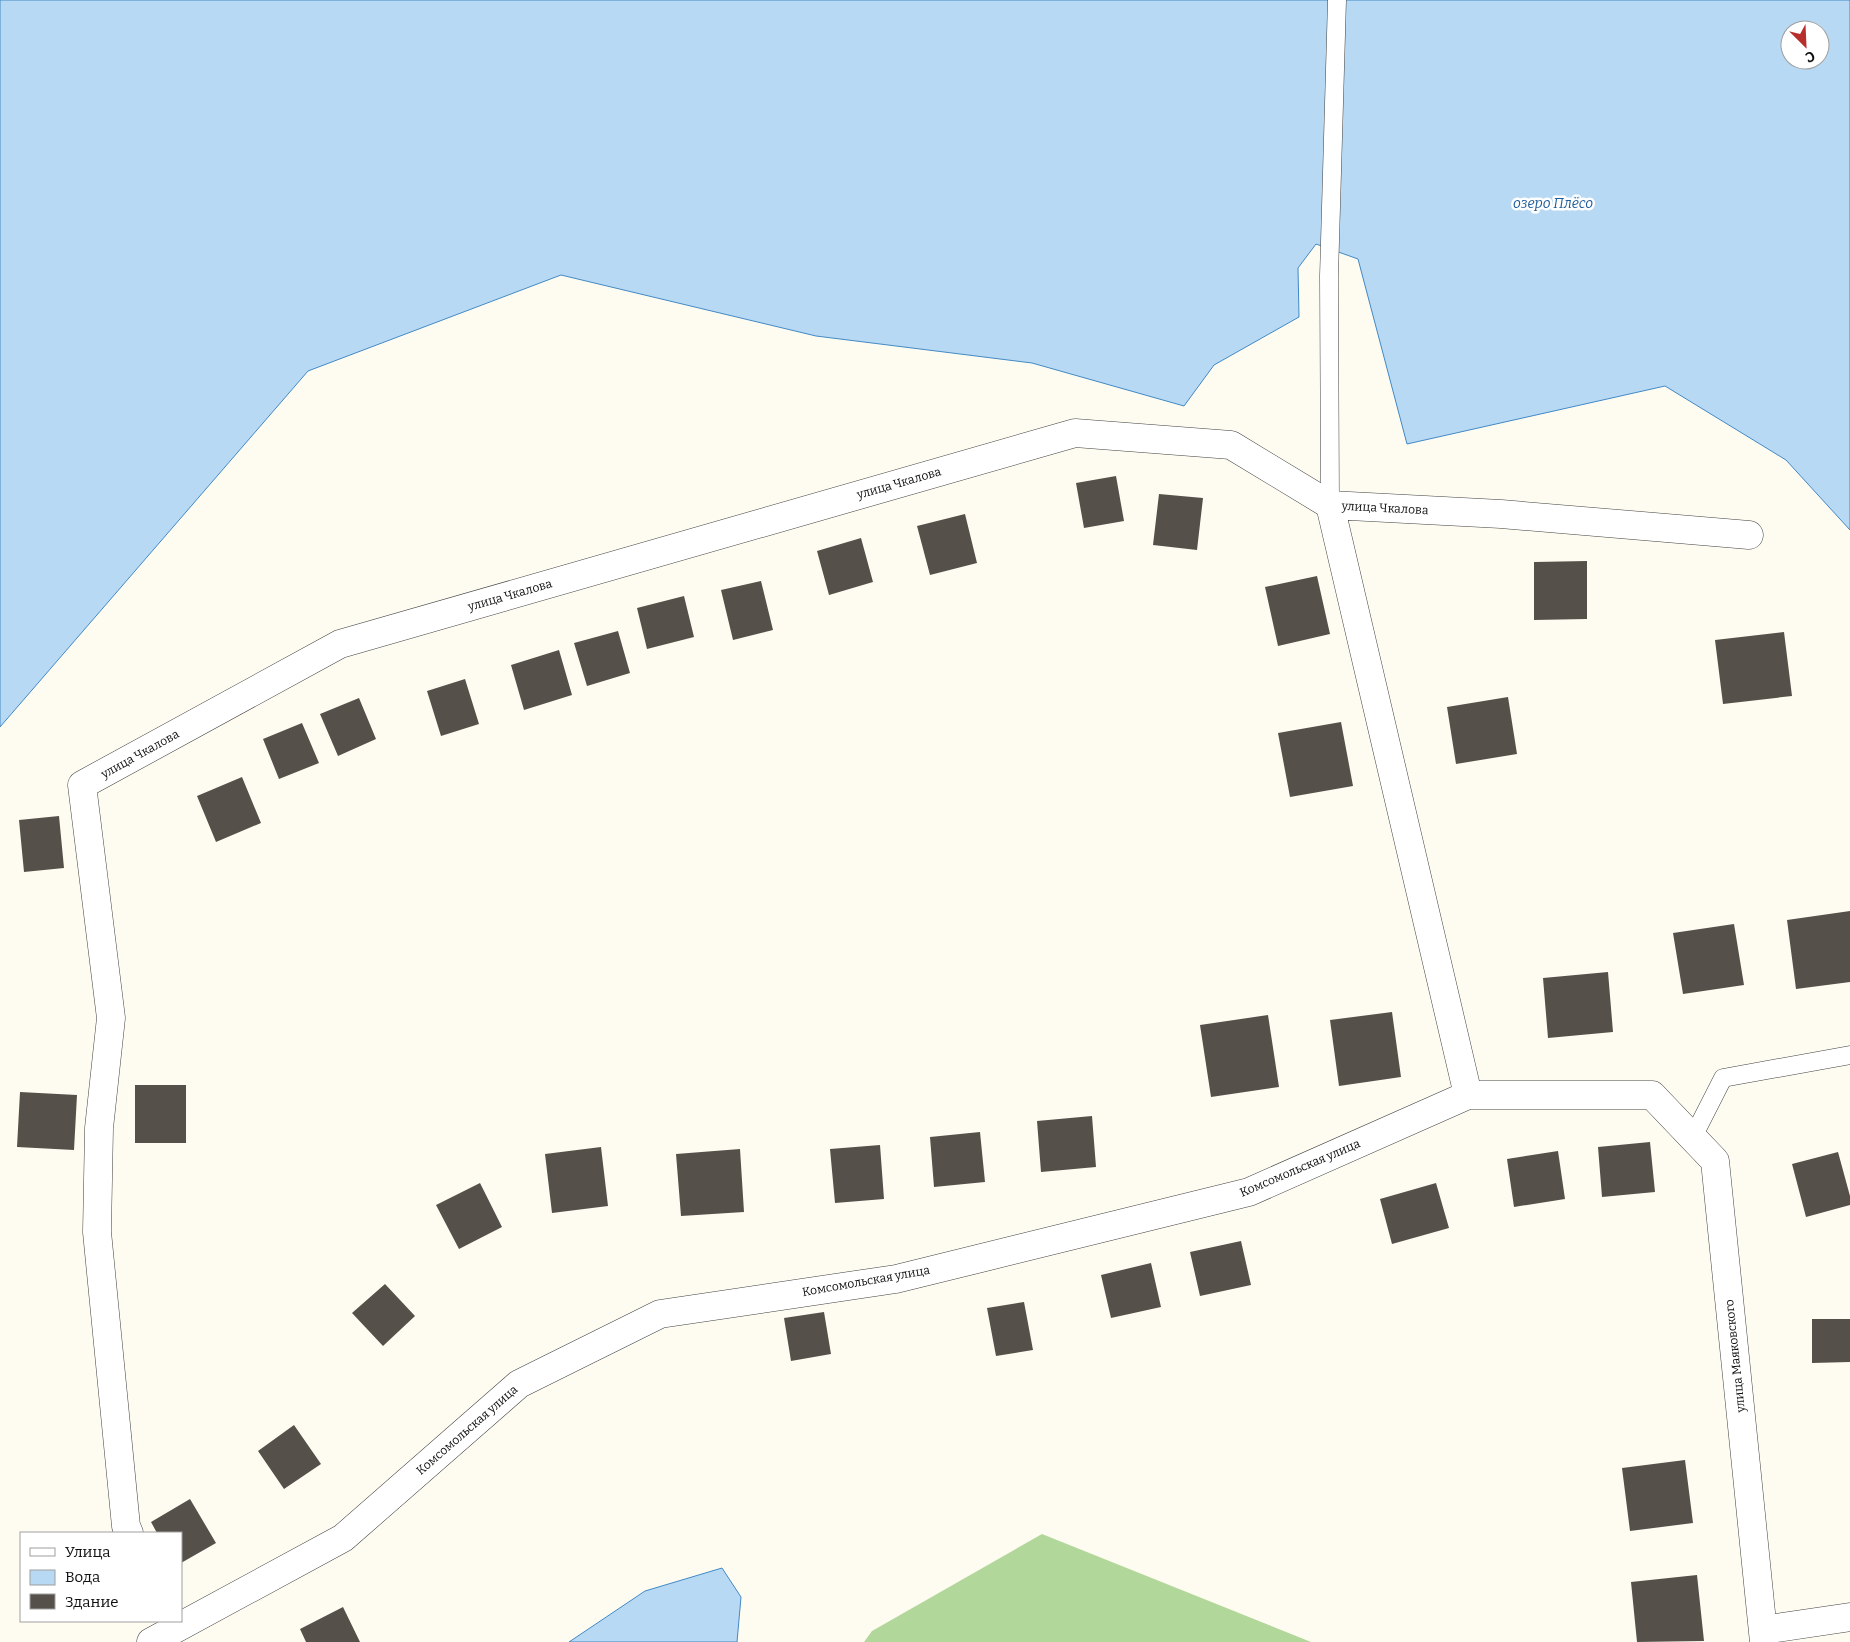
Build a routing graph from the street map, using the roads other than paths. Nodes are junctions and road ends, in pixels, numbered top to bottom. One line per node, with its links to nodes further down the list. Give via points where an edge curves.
1 (1337, 0): 2 (lane, via 1329,276)
2 (1330, 505): 3 (street, улица Чкалова, via 1501,514); 5 (street); 8 (street, улица Чкалова, via 1232,445 1075,433 340,644 82,785 111,1018 99,1128 97,1232)
3 (1749, 535)
4 (1850, 1055): 7 (lane, via 1724,1078)
5 (1468, 1095): 6 (street, Комсомольская улица); 11 (street, Комсомольская улица, via 1249,1192 896,1278 660,1314 519,1384 343,1538)
6 (1652, 1095): 7 (street, улица Маяковского)
7 (1693, 1137): 13 (street, улица Маяковского, via 1715,1161)
8 (129, 1532)
9 (1850, 1617): 13 (street)
10 (181, 1622): 12 (street, Комсомольская улица)
11 (182, 1622)
12 (162, 1632)
13 (1763, 1636)

